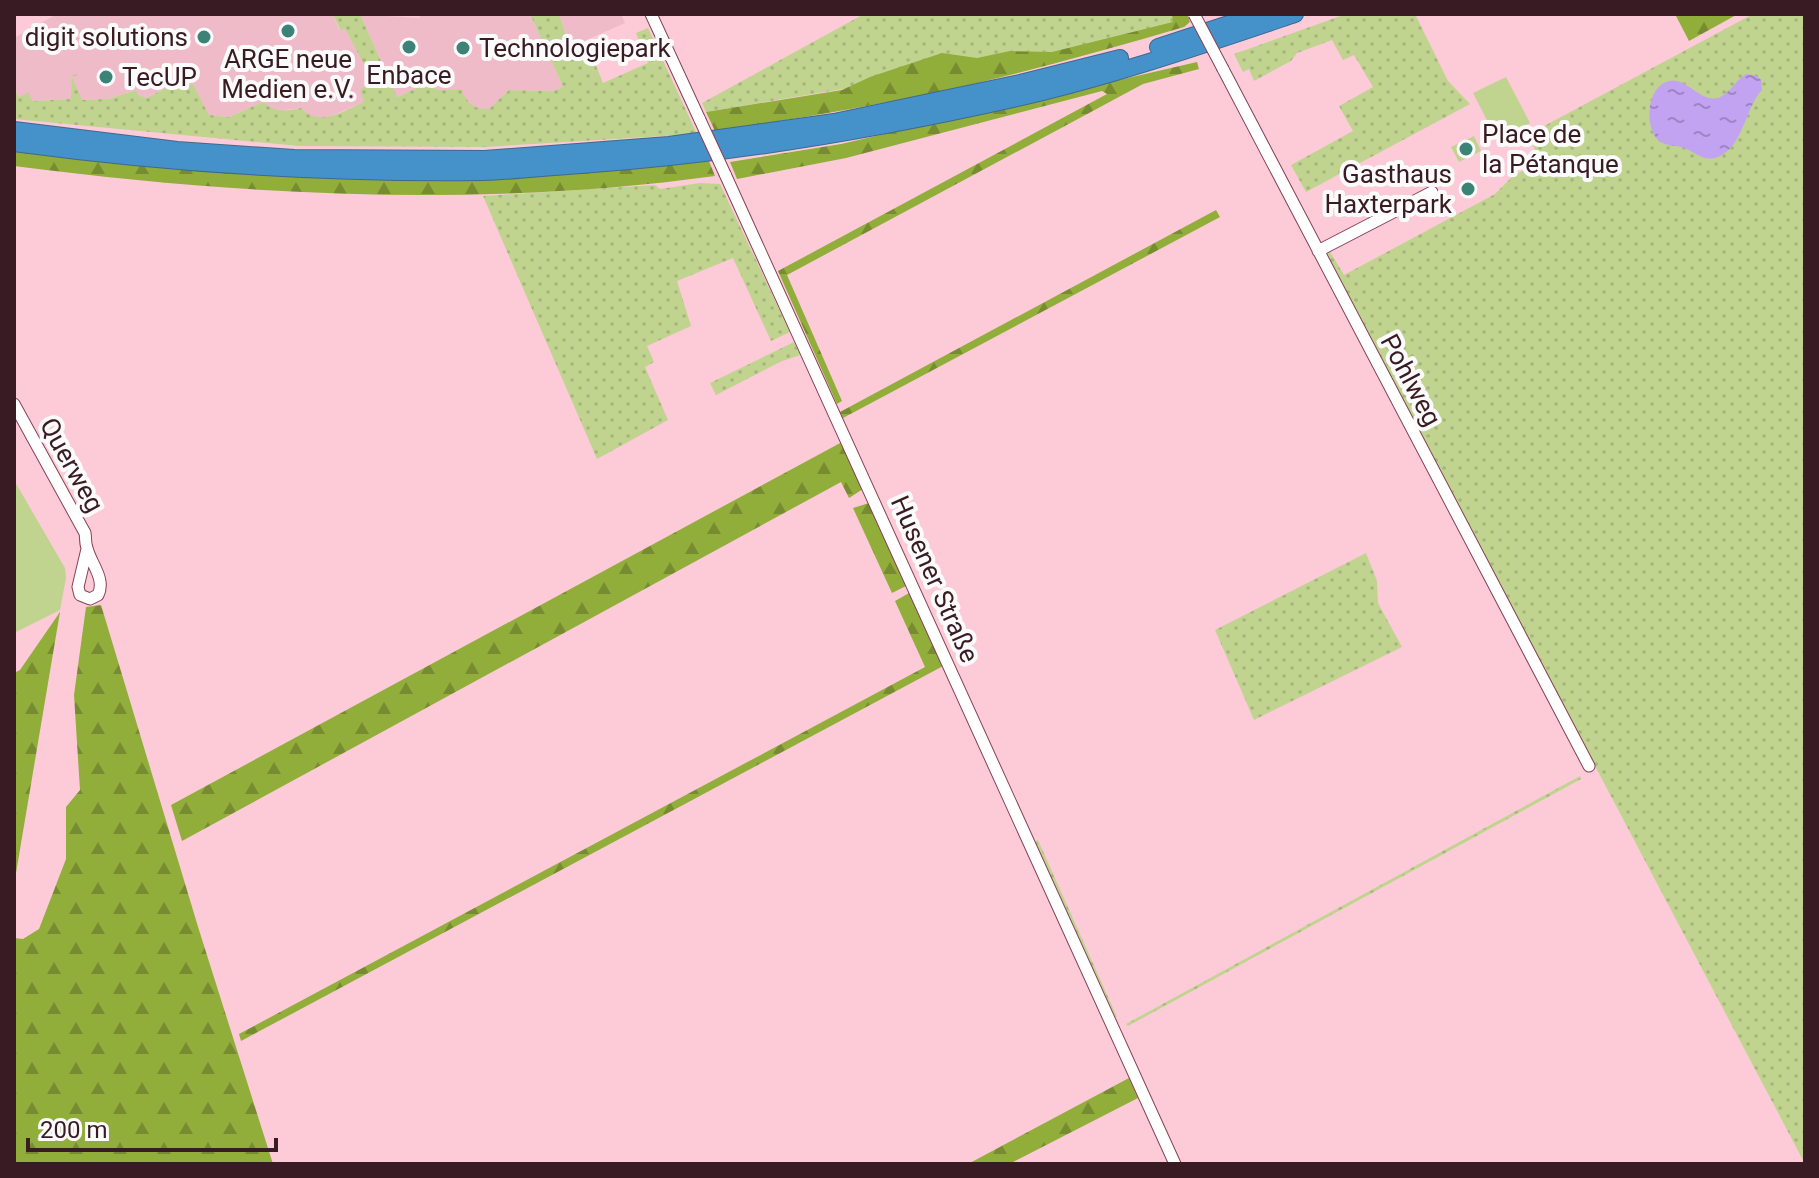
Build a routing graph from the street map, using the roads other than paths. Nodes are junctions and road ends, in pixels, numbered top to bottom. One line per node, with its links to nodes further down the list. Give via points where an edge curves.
1 (651, 14): 12 (street, Husener Straße, bridge)
2 (1194, 14): 8 (street, Pohlweg, bridge)
3 (1259, 14): 5 (highway, via 1150,50 1020,83 834,122 669,145 485,159 294,158)
4 (1295, 14): 6 (highway, via 1016,98 835,135 665,159 486,172 289,170)
5 (14, 130)
6 (14, 143)
7 (1432, 192): 8 (street)
8 (1318, 251): 11 (street, Pohlweg)
9 (14, 404): 10 (street, Querweg, via 80,524)
10 (87, 549)
11 (1589, 766)
12 (1175, 1164)

